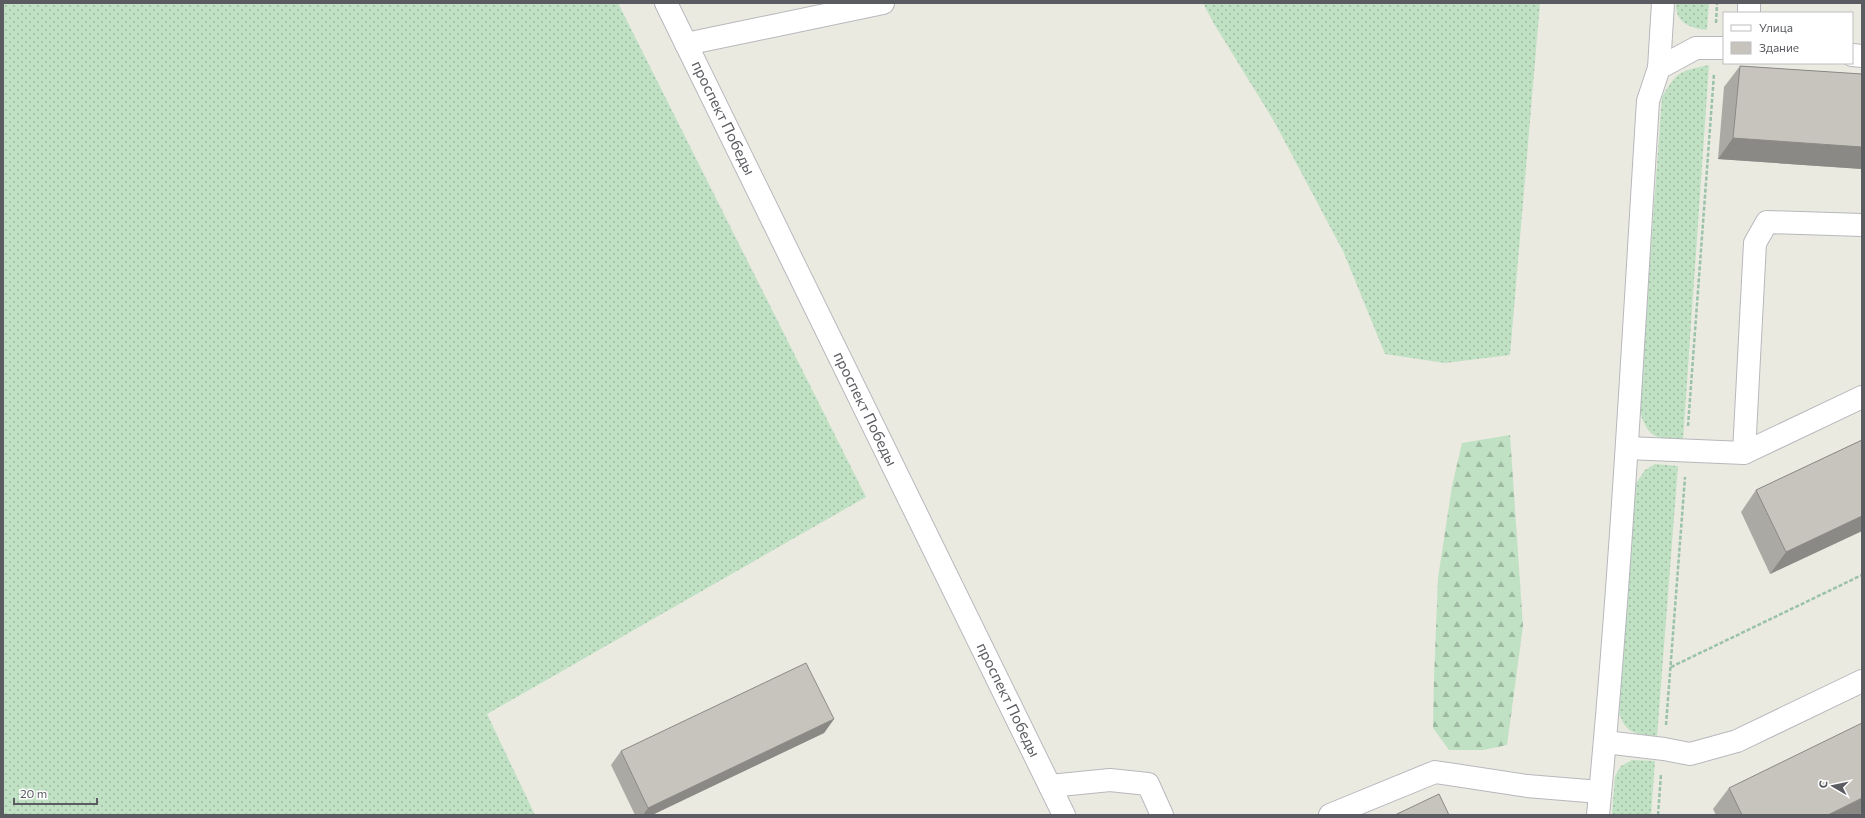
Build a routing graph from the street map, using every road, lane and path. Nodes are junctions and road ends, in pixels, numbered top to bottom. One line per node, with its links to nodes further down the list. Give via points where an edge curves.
1 (666, 3): 5 (street, проспект Победы)
2 (883, 3): 5 (street)
3 (1663, 3): 7 (street)
4 (1717, 3): 6 (path)
5 (686, 44): 18 (street, проспект Победы)
6 (1719, 48): 7 (street, via 1696,48); 11 (path, via 1714,78)
7 (1659, 68): 10 (street, via 1648,100)
8 (1862, 225): 12 (street, via 1767,222 1756,242)
9 (1862, 397): 12 (street)
10 (1626, 448): 11 (street); 16 (street)
11 (1687, 450): 12 (street); 14 (path)
12 (1744, 453)
13 (1862, 575): 14 (path)
14 (1670, 667): 17 (path)
15 (1862, 682): 17 (street, via 1737,741 1690,754)
16 (1605, 742): 17 (street); 19 (street)
17 (1664, 749): 24 (path)
18 (1050, 786): 20 (street, проспект Победы); 21 (street, via 1110,780 1148,784)
19 (1600, 792): 22 (street, via 1527,786 1435,772); 23 (street)
20 (1064, 815)
21 (1162, 815)
22 (1330, 815)
23 (1598, 815)
24 (1658, 815)

